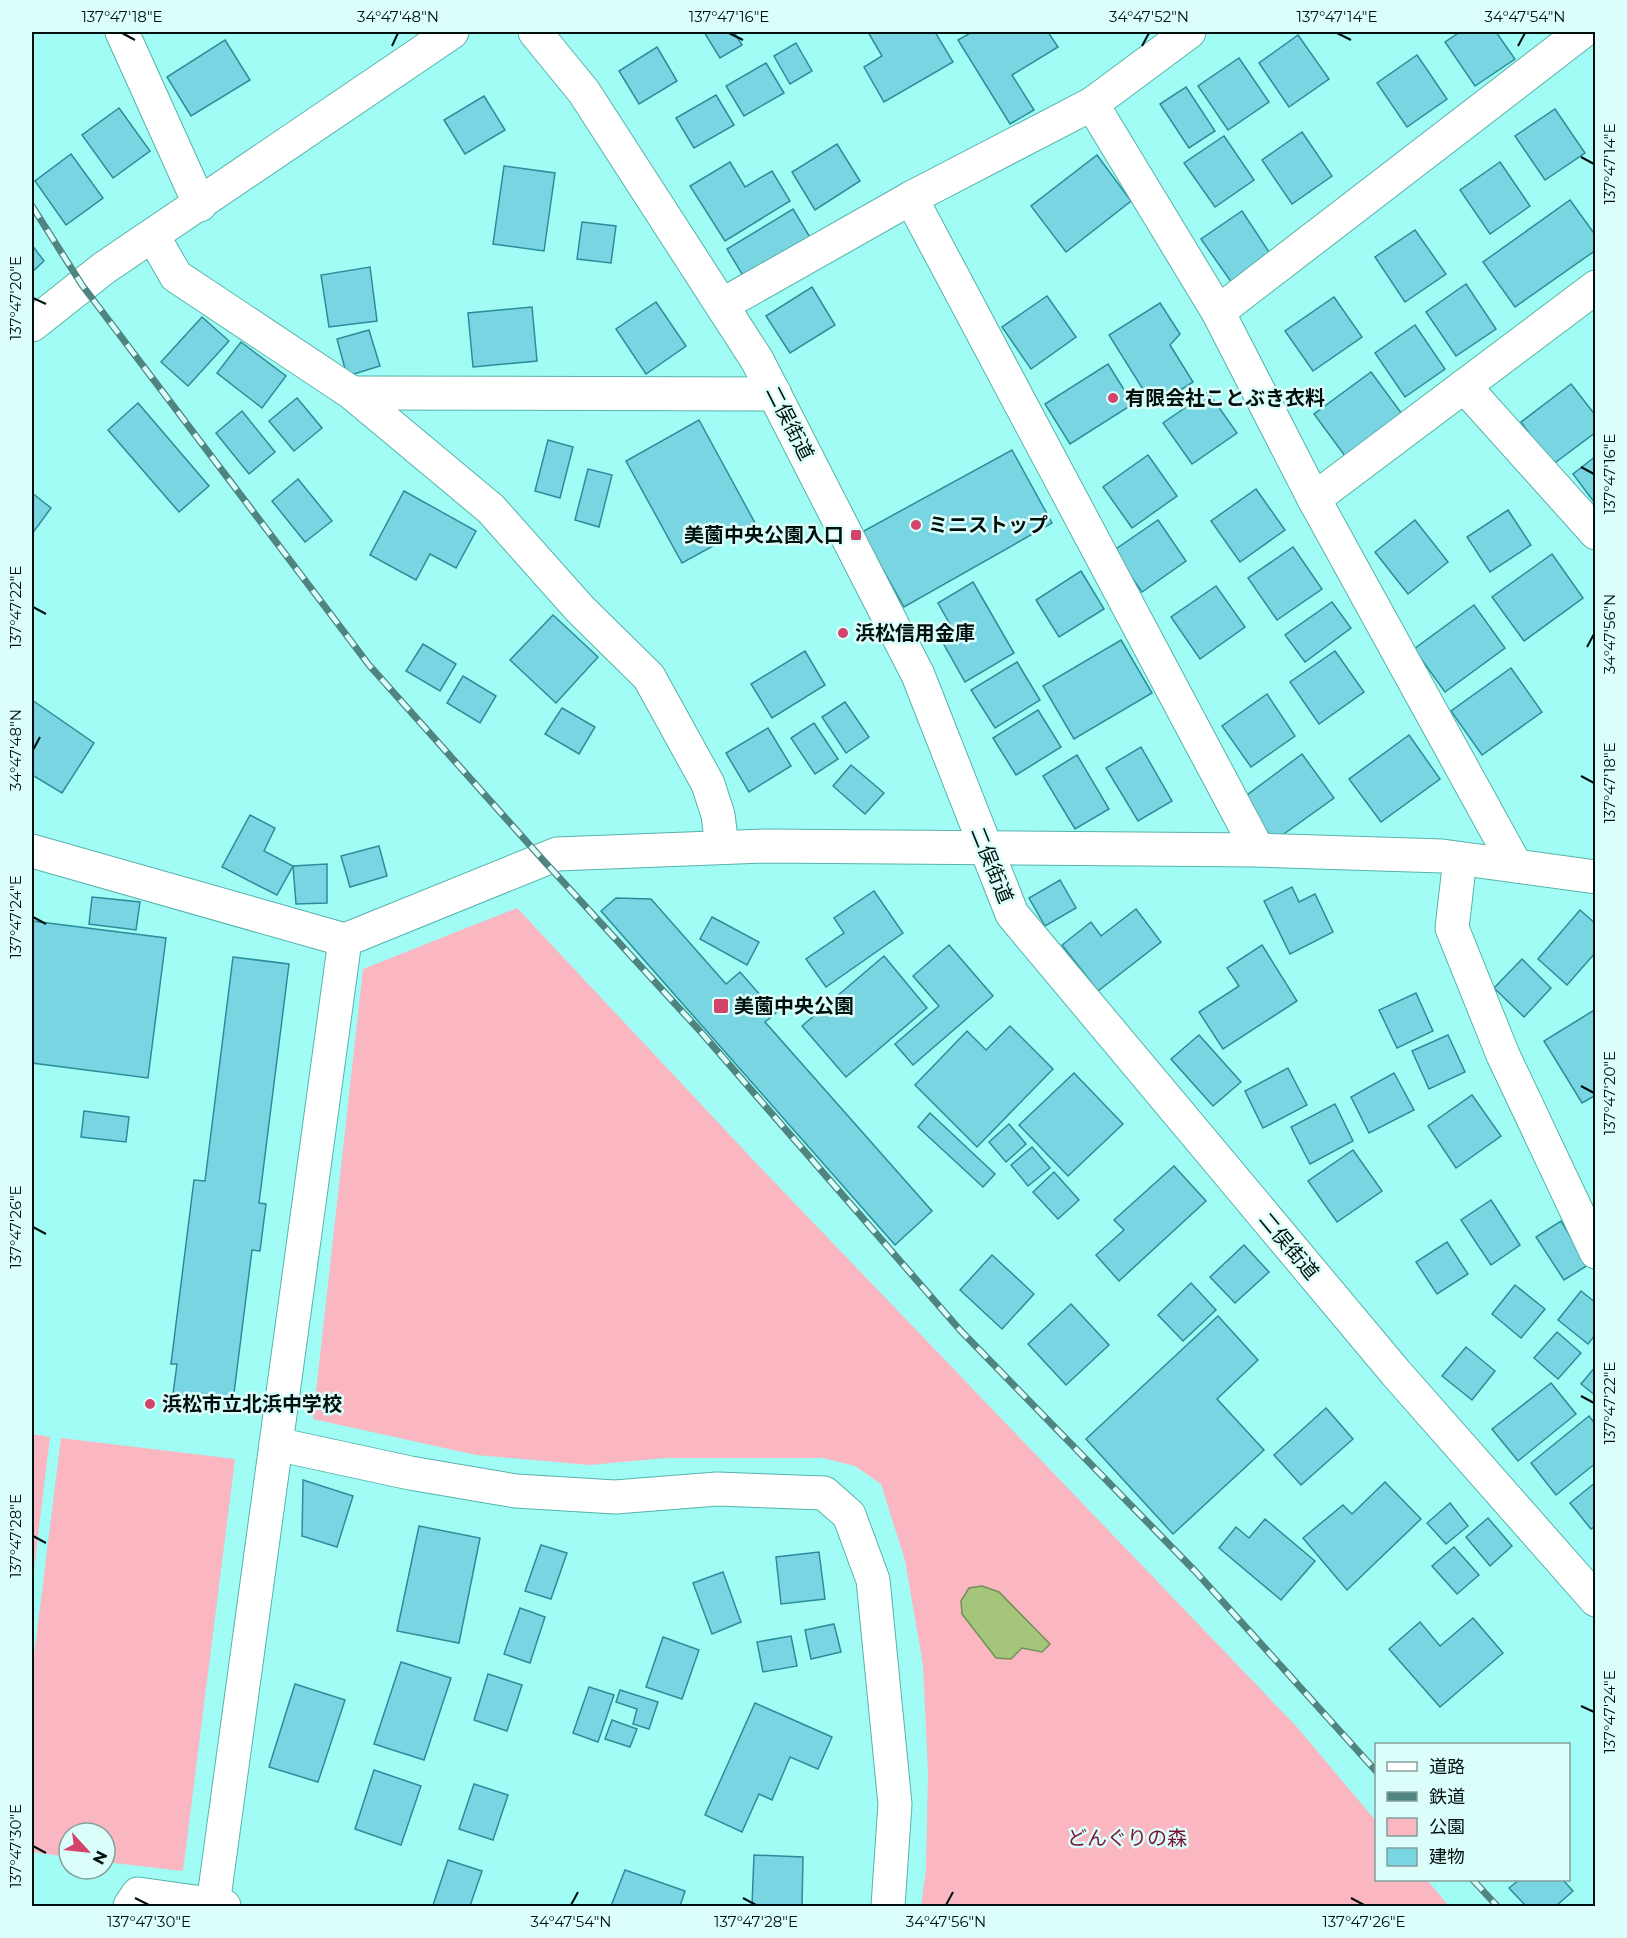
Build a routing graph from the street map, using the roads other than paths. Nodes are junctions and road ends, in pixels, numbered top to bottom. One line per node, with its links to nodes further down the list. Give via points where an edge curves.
1 (122, 32): 8 (street)
2 (452, 32): 8 (street)
3 (535, 32): 11 (street, 二俣街道, via 584,92)
4 (1189, 32): 6 (street)
5 (1582, 32): 12 (street)
6 (1092, 104): 7 (street); 12 (street)
7 (911, 198): 11 (street); 21 (street)
8 (200, 205): 9 (street)
9 (153, 236): 13 (street, via 104,268); 15 (street, via 176,276)
10 (1596, 287): 14 (street)
11 (722, 305): 16 (street, 二俣街道)
12 (1218, 312): 17 (street)
13 (32, 325)
14 (1464, 386): 17 (street); 18 (street)
15 (352, 393): 16 (street); 19 (street, via 490,509 580,609 649,677 708,784 718,815)
16 (775, 394): 20 (street, 二俣街道, via 918,675)
17 (1314, 499): 24 (street)
18 (1596, 533)
19 (722, 847): 20 (street); 26 (street, via 557,854)
20 (986, 848): 21 (street); 29 (street, 二俣街道, via 1012,914 1396,1373)
21 (1258, 850): 23 (street)
22 (32, 851): 26 (street)
23 (1460, 859): 24 (street); 27 (street, via 1452,928 1503,1055)
24 (1515, 866): 25 (street)
25 (1596, 877)
26 (345, 940): 28 (street)
27 (1596, 1252)
28 (276, 1444): 31 (street); 32 (street, via 516,1491 615,1497 717,1489 824,1493 849,1515 873,1580 895,1804)
29 (1596, 1600)
30 (130, 1906): 31 (street, via 138,1894)
31 (218, 1906)
32 (888, 1906)

